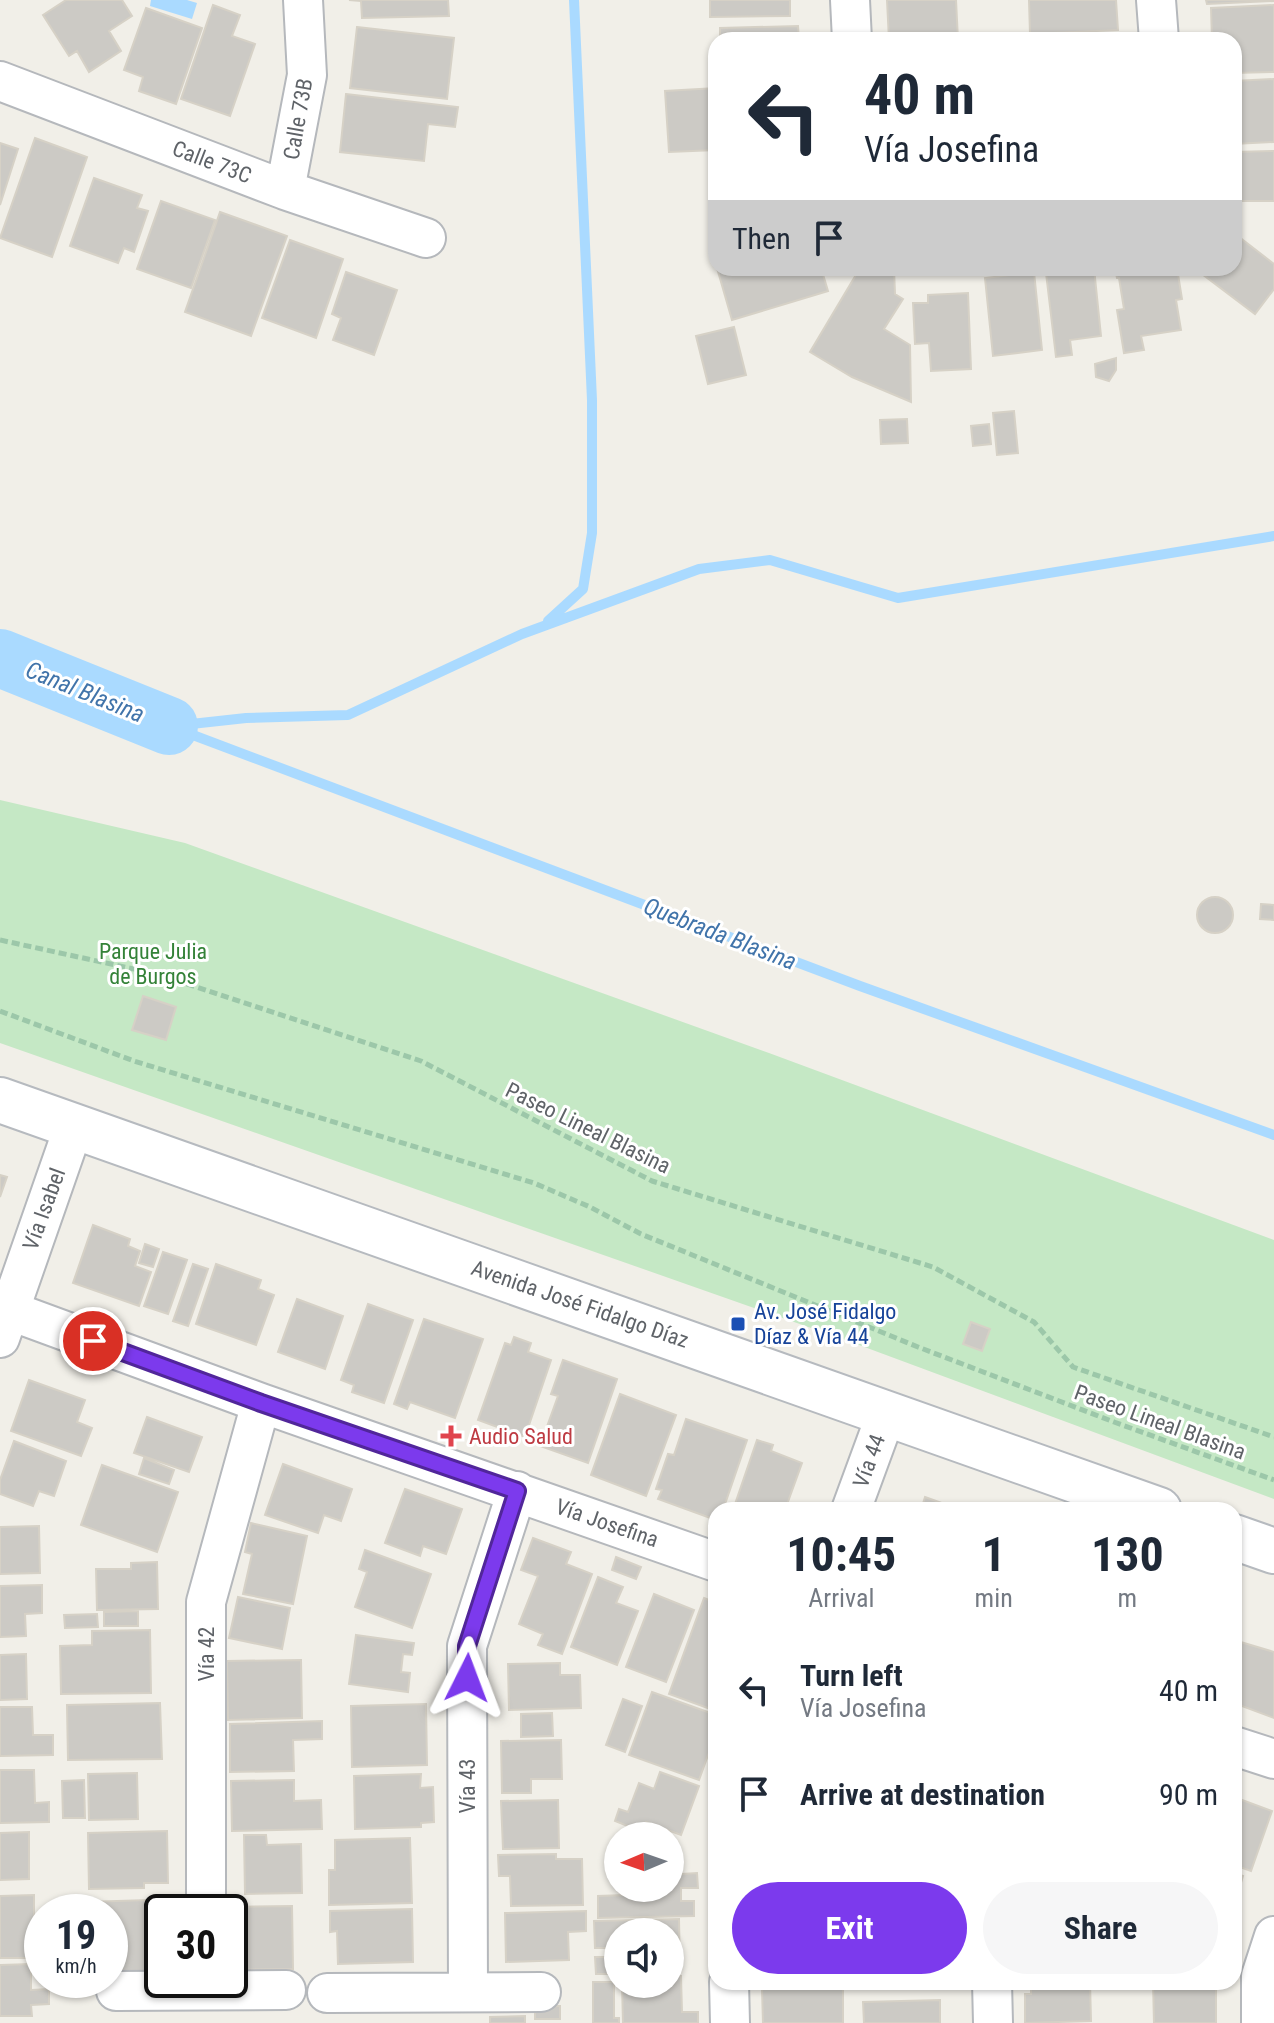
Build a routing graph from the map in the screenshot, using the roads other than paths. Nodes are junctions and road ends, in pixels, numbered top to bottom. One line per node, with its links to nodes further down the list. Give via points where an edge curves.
1 (303, 0): 7 (street, Calle 73B, via 307,75)
2 (850, 0): 4 (street)
3 (1156, 0): 5 (street)
4 (852, 32)
5 (1158, 32)
6 (0, 81): 7 (street, Calle 73C)
7 (285, 190): 8 (street, Calle 73C)
8 (426, 238)
9 (0, 1100): 10 (street, Avenida José Fidalgo Díaz)
10 (74, 1126): 11 (street, Vía Isabel); 13 (street, Avenida José Fidalgo Díaz)
11 (3, 1318): 12 (street, Vía Josefina)
12 (261, 1403): 14 (street, Vía Josefina); 22 (street, Vía 42, via 206,1602)
13 (887, 1412): 15 (street, Vía 44); 16 (street, Avenida José Fidalgo Díaz)
14 (517, 1491): 19 (street, Vía Josefina); 28 (street, Vía 43, via 467,1646)
15 (854, 1502)
16 (1132, 1502)
17 (1242, 1540): 18 (street)
18 (1274, 1551)
19 (708, 1559)
20 (1242, 1749): 21 (street)
21 (1274, 1759)
22 (206, 1894)
23 (1274, 1936): 33 (street, via 1261,1976)
24 (248, 1988): 25 (street)
25 (286, 1990)
26 (729, 1990): 31 (street)
27 (992, 1990): 32 (street)
28 (468, 1992): 29 (street); 30 (street)
29 (541, 1992)
30 (327, 1993)
31 (730, 2023)
32 (993, 2023)
33 (1261, 2023)

